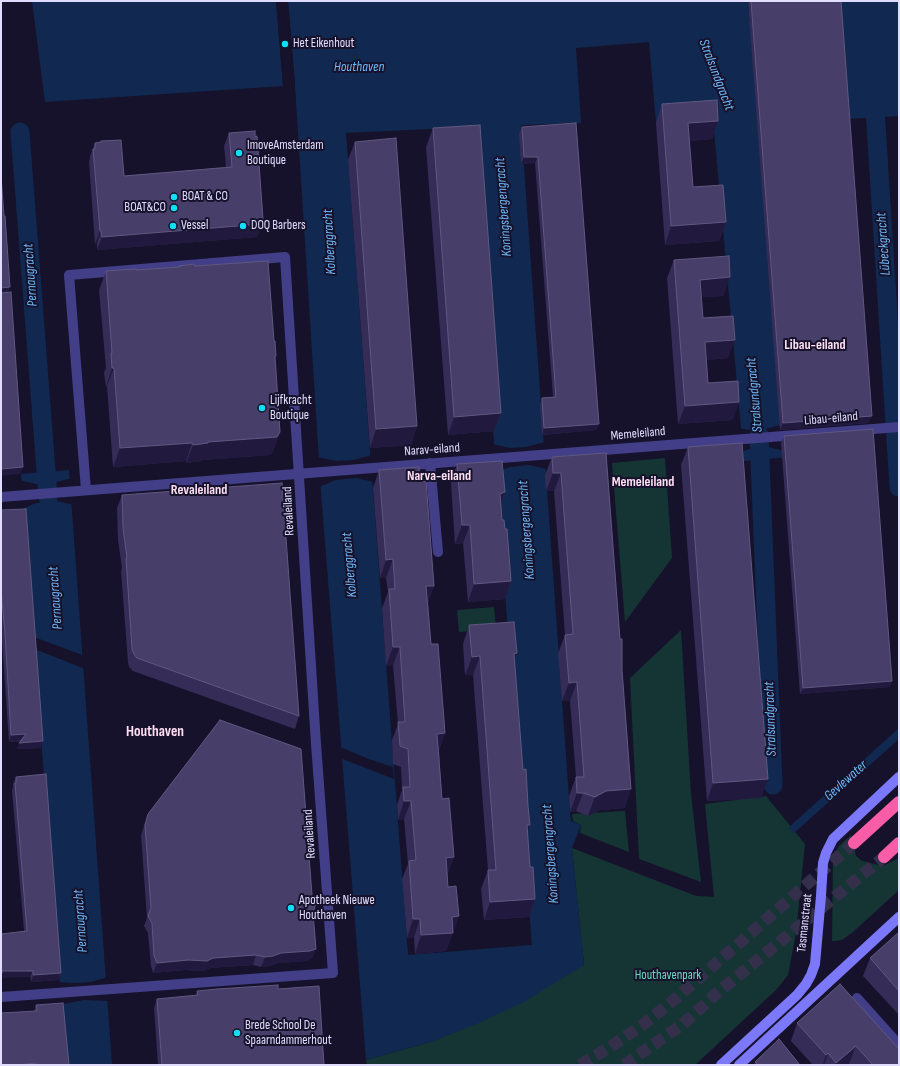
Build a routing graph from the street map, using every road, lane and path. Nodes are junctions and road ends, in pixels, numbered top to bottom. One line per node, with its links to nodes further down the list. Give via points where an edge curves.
1 (899, 427): 2 (street, Libau-eiland)
2 (727, 440): 3 (street, Memeleiland)
3 (488, 459): 4 (street, Narav-eiland)
4 (430, 463): 5 (street, Narav-eiland); 9 (street)
5 (314, 472): 6 (street, Revaleiland)
6 (300, 473): 7 (street, Revaleiland); 7 (street, Revaleiland, via 285,257 69,275); 16 (street, Revaleiland, via 333,973)
7 (84, 490): 8 (street)
8 (1, 497)
9 (438, 552)
10 (899, 777): 19 (street, Tasmanstraat, via 833,838 826,853 814,964 806,984)
11 (899, 802): 12 (highway)
12 (854, 843)
13 (899, 843): 14 (highway)
14 (884, 857)
15 (899, 917): 20 (street)
16 (1, 997)
17 (857, 998): 18 (street)
18 (899, 1045)
19 (721, 1065)
20 (739, 1065)

